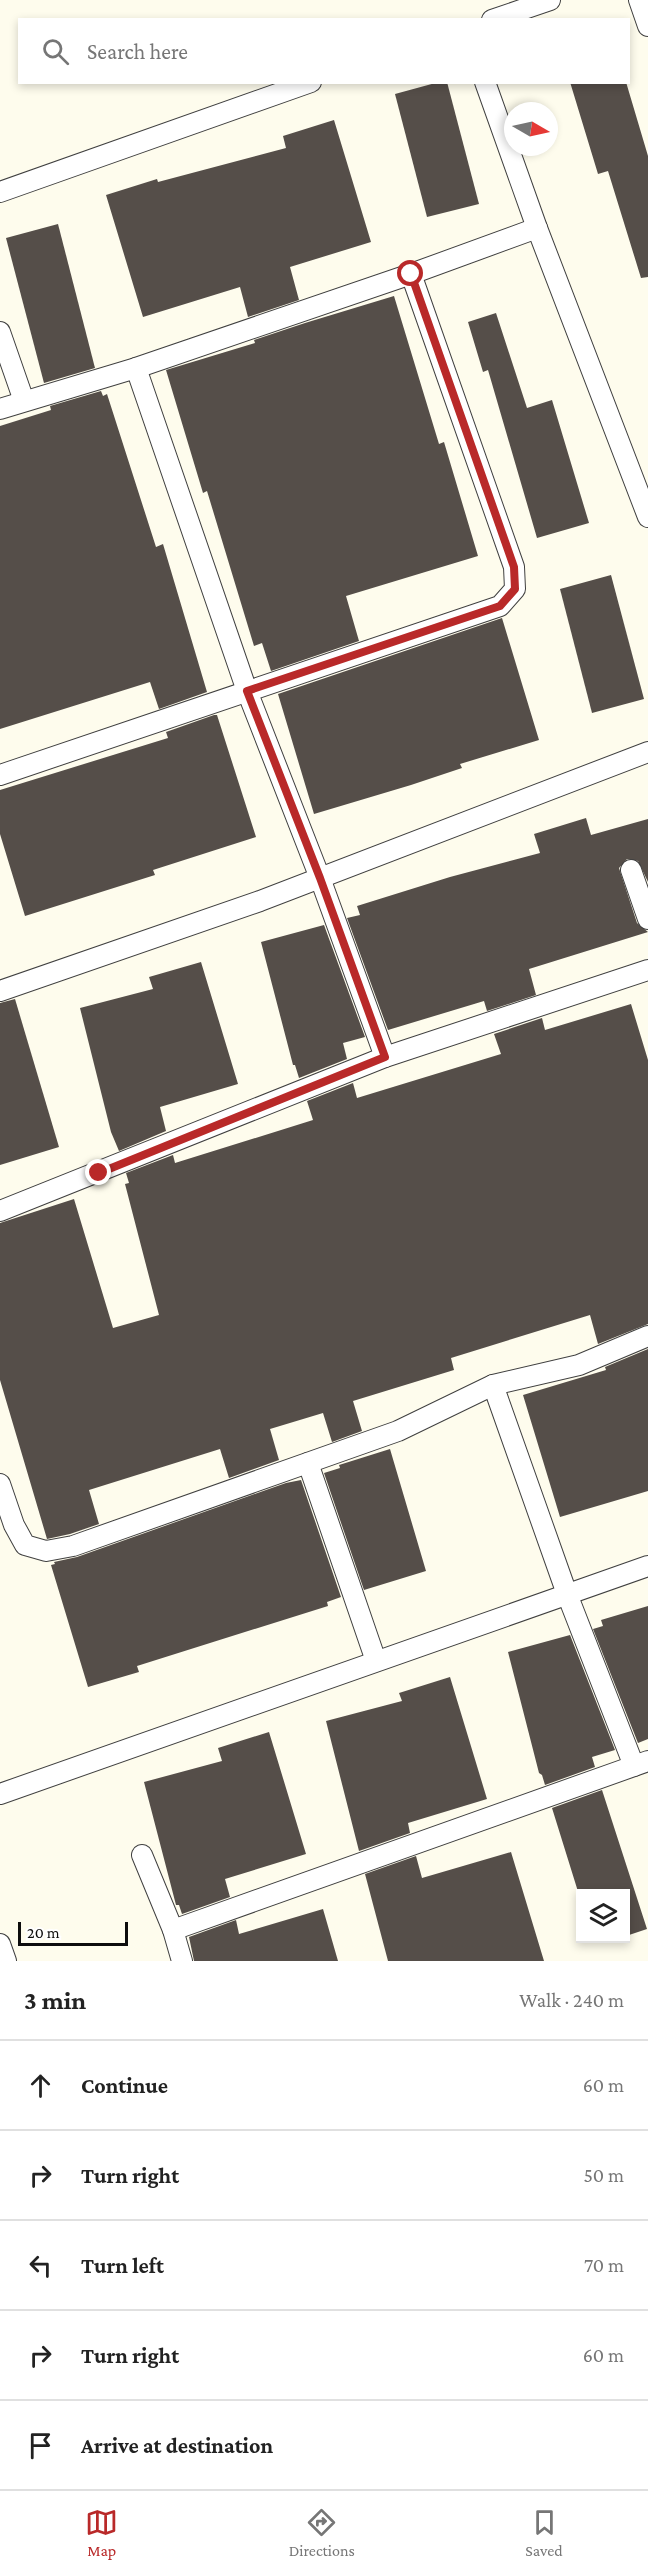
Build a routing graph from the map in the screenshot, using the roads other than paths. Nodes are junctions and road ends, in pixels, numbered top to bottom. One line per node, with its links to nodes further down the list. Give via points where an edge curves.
1 (550, 0): 3 (lane)
2 (639, 0): 4 (lane)
3 (498, 18)
4 (648, 26)
5 (305, 84): 7 (lane)
6 (486, 84): 8 (lane)
7 (0, 192)
8 (537, 228): 9 (lane); 14 (lane)
9 (411, 274): 11 (lane); 15 (lane, via 514,567 515,589 500,606)
10 (0, 333): 12 (lane)
11 (136, 368): 12 (lane); 15 (lane)
12 (24, 401): 13 (lane)
13 (0, 409)
14 (648, 517)
15 (247, 691): 17 (lane); 19 (lane)
16 (648, 752): 19 (lane)
17 (0, 775)
18 (631, 870): 20 (lane)
19 (320, 878): 22 (lane); 23 (lane)
20 (648, 919)
21 (648, 970): 23 (lane)
22 (0, 991)
23 (385, 1057): 24 (lane)
24 (0, 1211)
25 (648, 1336): 26 (lane, via 579,1365)
26 (493, 1385): 27 (lane, via 398,1431); 30 (lane)
27 (308, 1463): 28 (lane, via 73,1546 46,1551 24,1545); 31 (lane)
28 (0, 1484)
29 (648, 1566): 30 (lane)
30 (567, 1594): 31 (lane); 32 (lane)
31 (376, 1661): 33 (lane)
32 (641, 1764): 35 (lane)
33 (0, 1794)
34 (142, 1855): 35 (lane)
35 (173, 1930): 38 (lane)
36 (0, 1944): 37 (lane)
37 (6, 1961)
38 (182, 1961)

